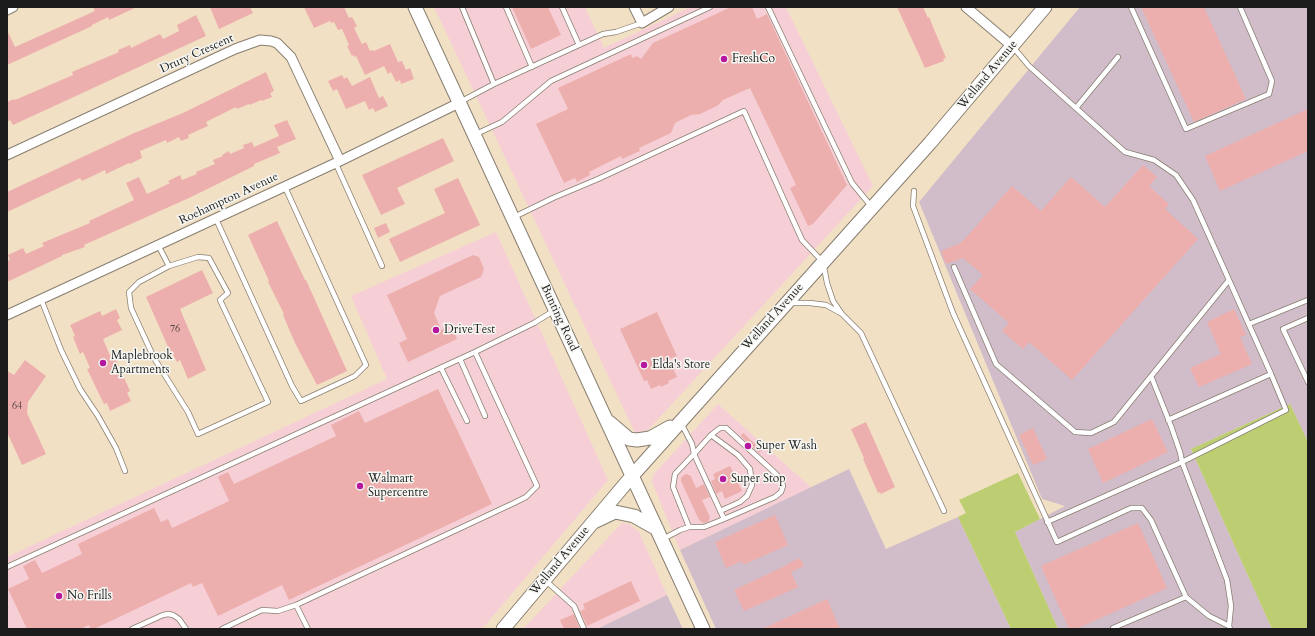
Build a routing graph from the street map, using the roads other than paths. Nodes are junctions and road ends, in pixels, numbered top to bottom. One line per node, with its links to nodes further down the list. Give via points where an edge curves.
1 (13, 7): 14 (street)
2 (415, 7): 21 (main road, Bunting Road)
3 (462, 7): 20 (lane)
4 (506, 7): 19 (lane)
5 (562, 7): 16 (lane)
6 (634, 7): 15 (street)
7 (670, 7): 15 (street)
8 (710, 7): 23 (lane, via 551,81 502,122)
9 (768, 7): 28 (lane, via 852,183)
10 (966, 7): 17 (street)
11 (1045, 7): 17 (main road, Welland Avenue)
12 (1131, 7): 13 (lane, via 1186,129 1269,94 1272,81)
13 (1240, 7)
14 (7, 10)
15 (642, 24): 16 (lane, via 603,34)
16 (579, 45): 19 (lane)
17 (1012, 46): 22 (lane, via 1029,66); 28 (main road, Welland Avenue)
18 (1118, 57): 22 (lane)
19 (532, 67): 20 (lane)
20 (494, 84): 21 (lane)
21 (459, 103): 23 (main road, Bunting Road); 25 (street, Roehampton Avenue)
22 (1076, 108): 36 (lane, via 1124,152 1154,160 1176,175 1193,200)
23 (474, 134): 29 (main road, Bunting Road)
24 (7, 155): 25 (street, Drury Crescent, via 235,49 260,40 277,43 291,57)
25 (338, 162): 26 (street, Roehampton Avenue); 34 (lane)
26 (285, 187): 30 (street, Roehampton Avenue); 30 (lane, via 366,365 355,376 301,401)
27 (914, 191): 64 (lane, via 913,206 953,313)
28 (872, 208): 32 (main road, Welland Avenue)
29 (513, 218): 32 (lane, via 744,111 802,240); 40 (main road, Bunting Road)
30 (216, 219): 31 (street, Roehampton Avenue)
31 (158, 245): 33 (lane); 37 (street, Roehampton Avenue)
32 (823, 262): 39 (main road, Welland Avenue); 41 (lane, via 826,283 833,301)
33 (169, 266): 33 (lane, via 139,282 129,292 131,308 154,358 188,412 198,434 268,402 220,300 228,293 209,258 198,257)
34 (382, 266)
35 (954, 267): 49 (lane, via 996,364 1075,432 1092,432 1114,422)
36 (1229, 280): 44 (lane); 49 (lane)
37 (41, 299): 42 (street, Roehampton Avenue); 59 (lane, via 80,388 116,448)
38 (1308, 300): 44 (lane)
39 (786, 303): 41 (lane, via 826,306); 55 (main road, Welland Avenue)
40 (555, 310): 45 (lane); 52 (main road, Bunting Road)
41 (842, 314): 62 (lane, via 861,333)
42 (7, 315)
43 (1308, 318): 50 (lane, via 1283,329)
44 (1249, 324): 48 (lane)
45 (475, 352): 46 (lane); 71 (lane, via 538,486 514,503)
46 (460, 359): 47 (lane); 51 (lane)
47 (441, 368): 54 (lane); 68 (lane)
48 (1271, 374): 53 (lane); 58 (lane, via 1286,410)
49 (1151, 376): 53 (lane)
50 (1308, 382)
51 (485, 416)
52 (606, 419): 55 (main road, via 629,439 637,440 650,438); 60 (main road, Bunting Road)
53 (1168, 420): 58 (lane)
54 (467, 421)
55 (680, 421): 57 (lane, via 692,444); 60 (main road, Welland Avenue)
56 (711, 435): 57 (lane); 61 (lane, via 738,455 750,469 752,485 747,496 740,502); 63 (lane, via 720,428 726,428 781,478 783,486 775,497)
57 (694, 454): 61 (lane); 66 (lane, via 676,474 673,487)
58 (1182, 462): 64 (lane); 72 (lane, via 1227,580 1231,606)
59 (125, 471)
60 (632, 476): 65 (main road, Welland Avenue); 67 (main road, Bunting Road)
61 (720, 510): 63 (lane)
62 (944, 511)
63 (724, 519): 66 (lane, via 704,527)
64 (1047, 522): 70 (lane, via 1056,542 1131,508 1142,508 1151,520)
65 (591, 523): 67 (main road, via 615,512 634,516); 69 (main road, Welland Avenue)
66 (689, 527): 67 (lane)
67 (660, 534): 80 (main road, Bunting Road)
68 (7, 567)
69 (544, 580): 78 (main road, Welland Avenue); 79 (lane, via 574,606)
70 (1186, 597): 72 (lane, via 1209,616); 73 (lane)
71 (296, 605): 76 (lane, via 278,611 262,610); 77 (lane)
72 (1229, 627)
73 (1113, 628)
74 (132, 629): 75 (lane, via 168,614 179,619)
75 (186, 629)
76 (222, 629)
77 (308, 629)
78 (503, 629)
79 (584, 629)
80 (703, 629)

